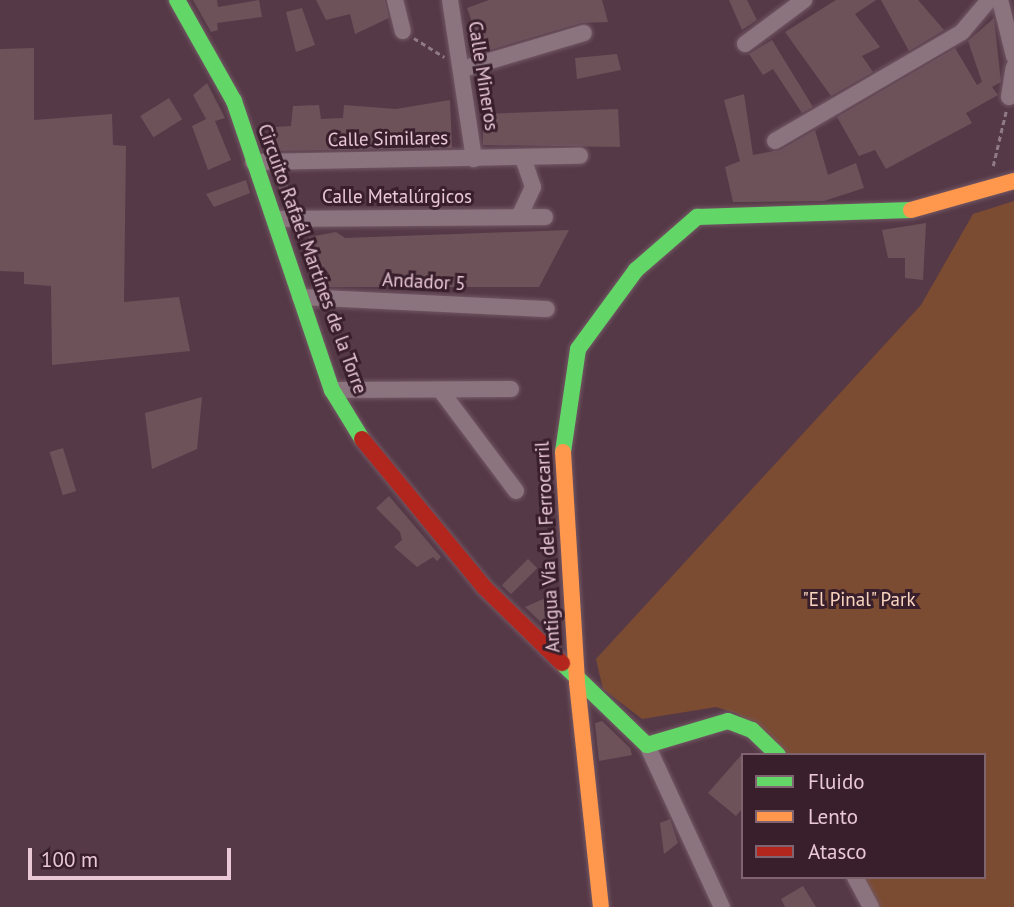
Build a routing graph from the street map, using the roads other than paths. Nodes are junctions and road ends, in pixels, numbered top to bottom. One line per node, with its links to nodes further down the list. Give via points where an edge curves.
1 (177, 0): 18 (street, Circuito Rafaél Martínes de la Torre, via 234,101)
2 (395, 0): 7 (street)
3 (450, 0): 12 (street, Calle Mineros)
4 (989, 0): 14 (street, via 962,32)
5 (1000, 0): 10 (street)
6 (797, 2): 9 (street)
7 (403, 31)
8 (584, 33): 12 (street)
9 (745, 44)
10 (1014, 56)
11 (1014, 67): 13 (street)
12 (463, 69): 17 (street, Calle Mineros)
13 (1009, 97)
14 (775, 141)
15 (580, 156): 16 (street, Calle Similares)
16 (523, 158): 17 (street, Calle Similares); 20 (street, via 533,187)
17 (474, 159): 18 (street, Calle Similares)
18 (253, 162): 22 (street, Circuito Rafaél Martínes de la Torre)
19 (1014, 181): 29 (street, Antigua Vía del Ferrocarril, via 901,213 697,217 636,270 578,349 562,429)
20 (519, 217): 21 (street, Calle Metalúrgicos); 22 (street, Calle Metalúrgicos)
21 (545, 217)
22 (276, 219): 23 (street, Circuito Rafaél Martínes de la Torre)
23 (300, 297): 24 (street, Andador 5); 26 (street, Circuito Rafaél Martínes de la Torre)
24 (547, 309)
25 (511, 389): 27 (street)
26 (332, 390): 27 (street); 29 (street, Circuito Rafaél Martínes de la Torre, via 358,435 484,587)
27 (442, 391): 28 (street)
28 (516, 491)
29 (577, 683): 30 (street, Circuito Rafaél Martínes de la Torre); 33 (street, Antigua Vía del Ferrocarril)
30 (647, 745): 31 (street, via 703,723 728,721 752,730); 34 (street)
31 (776, 753)
32 (856, 879): 35 (street)
33 (601, 907)
34 (722, 907)
35 (871, 907)

